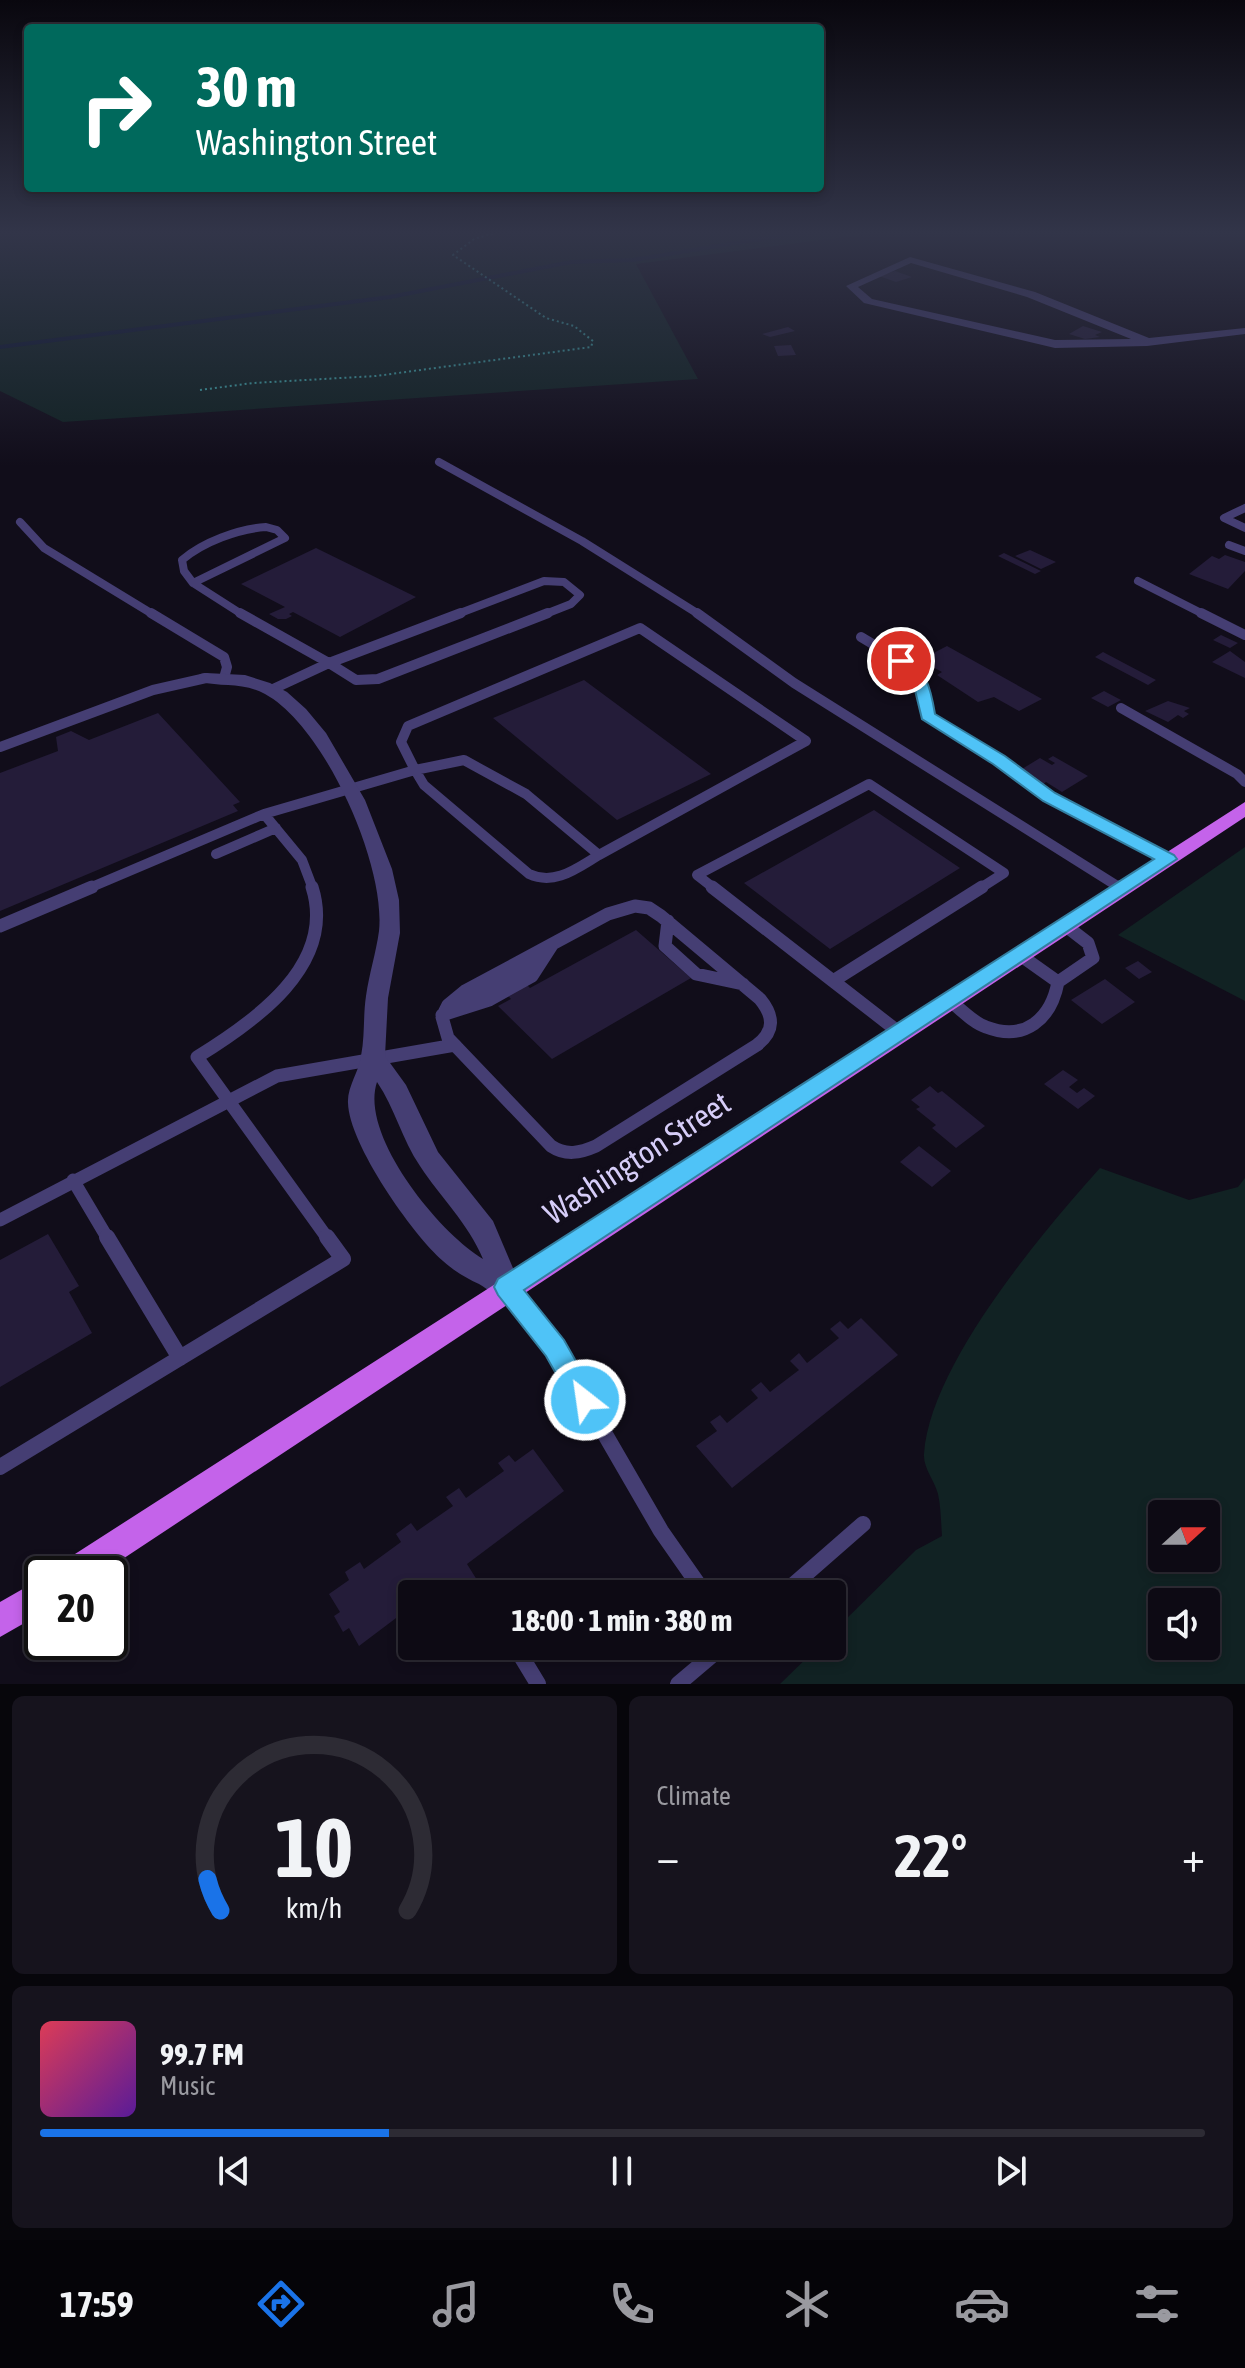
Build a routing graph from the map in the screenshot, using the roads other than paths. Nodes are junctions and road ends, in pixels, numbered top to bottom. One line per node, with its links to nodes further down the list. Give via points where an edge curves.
1 (905, 310): 4 (street, via 1055,344)
2 (1069, 310): 4 (street)
3 (1245, 331): 4 (street)
4 (1147, 342)
5 (439, 462): 29 (lane, via 686,605 794,683)
6 (1245, 508): 8 (lane, via 1224,518)
7 (20, 522): 16 (lane, via 44,548 224,657 227,667)
8 (1245, 528)
9 (1229, 545): 10 (lane)
10 (1245, 551)
11 (1138, 581): 13 (lane)
12 (192, 583): 12 (lane, via 181,563 189,554 252,527 284,534 278,544); 15 (lane)
13 (1245, 635)
14 (861, 637): 28 (lane, via 901,661 921,681 927,716 1049,797)
15 (329, 663): 15 (lane, via 356,680 378,679 571,604 580,595 561,581 544,581); 17 (lane)
16 (215, 678): 17 (street, via 252,681); 19 (lane, via 153,690)
17 (271, 690): 22 (street, via 311,723)
18 (1121, 708): 21 (lane)
19 (0, 747)
20 (415, 770): 22 (lane); 27 (lane, via 456,760 478,765 532,798); 27 (lane, via 424,785 535,878 556,877); 27 (lane, via 401,743 408,726 640,628 806,741)
21 (1245, 782)
22 (347, 788): 24 (lane); 42 (street, via 388,888 390,914)
23 (1245, 808): 28 (main road, Washington Street)
24 (264, 814): 25 (lane); 31 (lane)
25 (276, 828): 26 (lane); 43 (lane, via 297,852 312,882 314,929 299,970 277,1000 248,1026 197,1057)
26 (216, 854)
27 (599, 855)
28 (1168, 859): 29 (main road, Washington Street)
29 (1122, 889): 32 (main road, Washington Street)
30 (668, 921): 33 (lane, via 649,908 627,907); 37 (lane); 37 (lane, via 665,946 693,972)
31 (0, 926)
32 (1066, 926): 34 (main road, Washington Street); 36 (lane, via 1085,939 1093,958)
33 (552, 944): 39 (lane, via 456,996); 39 (lane, via 543,961)
34 (1020, 955): 36 (lane); 38 (main road, Washington Street)
35 (832, 981): 35 (lane, via 951,906 1004,873 869,784 697,875); 40 (lane)
36 (1058, 982): 38 (lane, via 1046,1015 1017,1031 985,1027)
37 (743, 984): 41 (lane, via 771,1015 772,1028 765,1040 583,1151 561,1152 551,1146)
38 (950, 1001): 40 (main road, Washington Street)
39 (442, 1015): 41 (lane, via 443,1031)
40 (900, 1033): 46 (main road, Washington Street)
41 (455, 1045): 42 (lane)
42 (373, 1058): 43 (lane, via 288,1072); 46 (street, via 397,1092 428,1158 484,1229); 46 (street, via 360,1103 386,1166 448,1249)
43 (227, 1100): 44 (lane); 47 (lane, via 343,1259)
44 (73, 1180): 45 (lane); 47 (lane)
45 (0, 1220)
46 (507, 1287): 50 (main road, Washington Street); 51 (lane, via 555,1348)
47 (180, 1358): 48 (lane)
48 (0, 1467)
49 (863, 1524): 52 (lane)
50 (99, 1556)
51 (695, 1580)
52 (799, 1580)
53 (24, 1606): 54 (main road)
54 (0, 1621)
55 (523, 1660): 57 (lane)
56 (706, 1660): 58 (lane)
57 (538, 1684)
58 (678, 1684)

